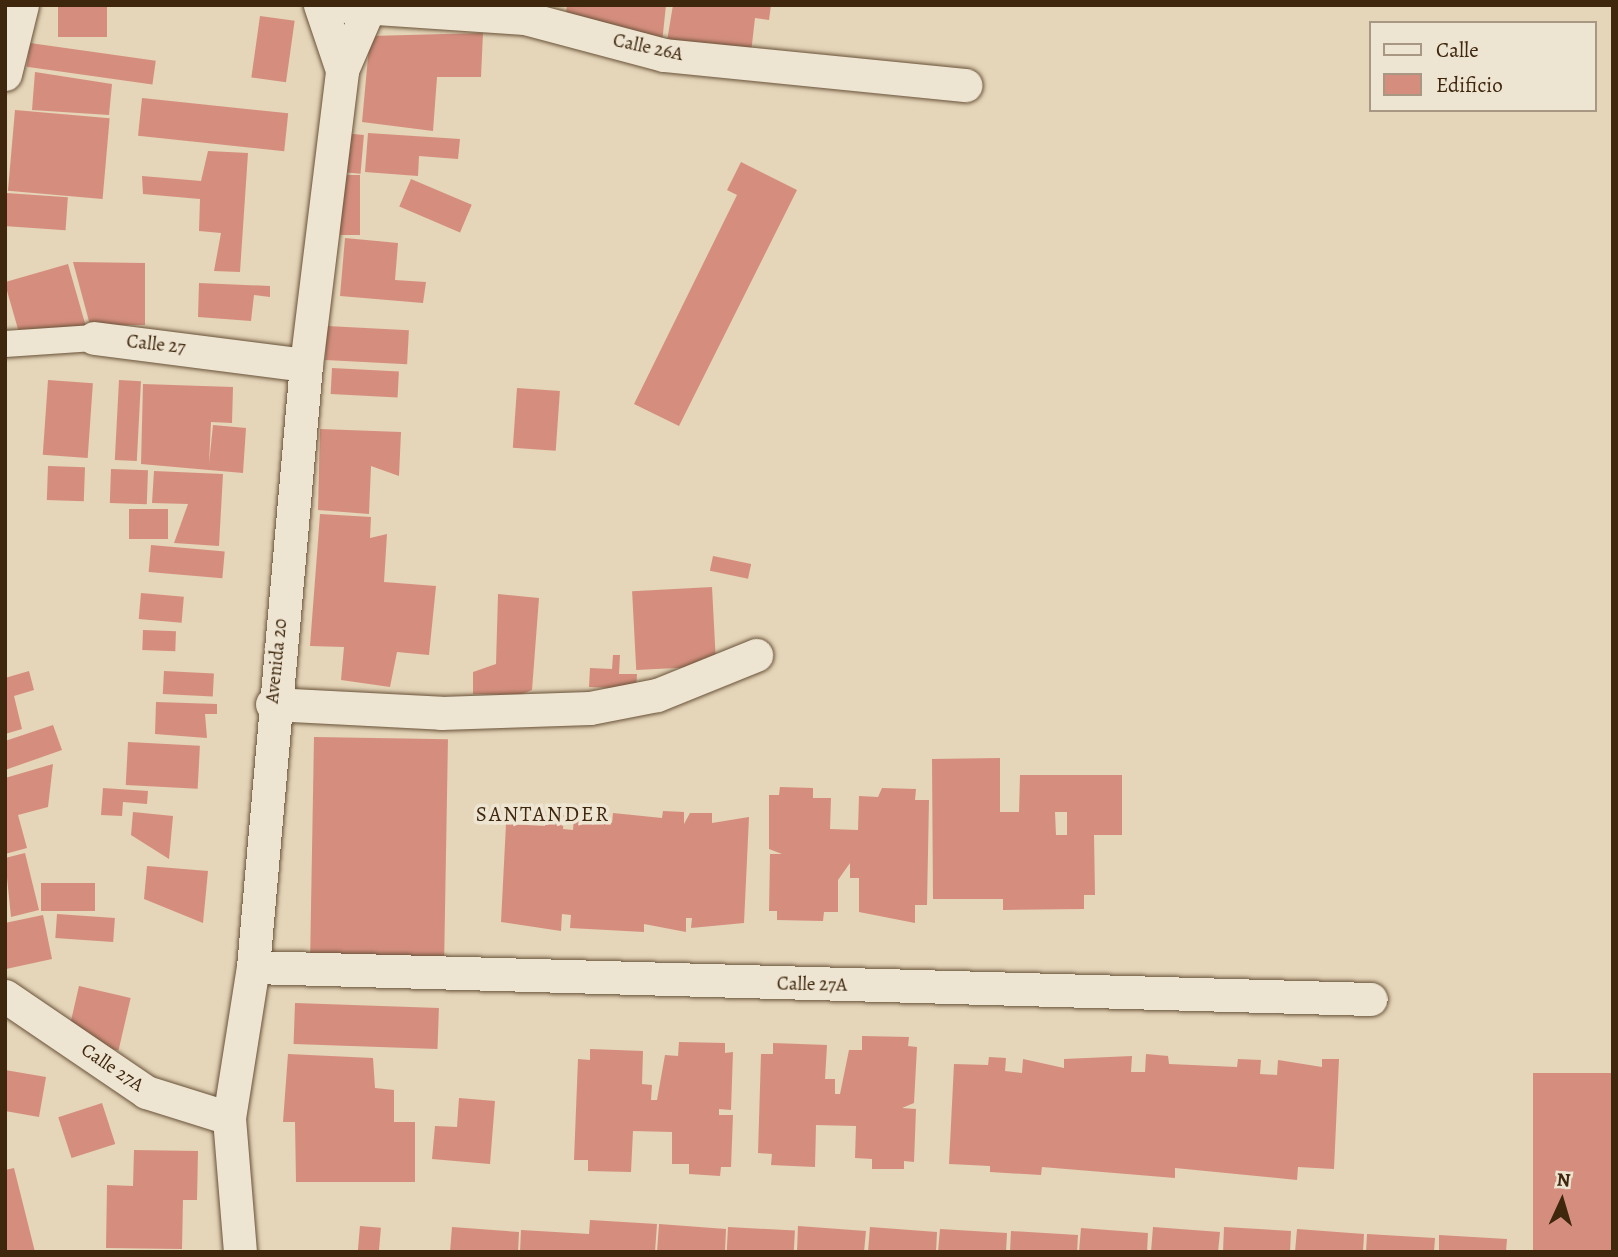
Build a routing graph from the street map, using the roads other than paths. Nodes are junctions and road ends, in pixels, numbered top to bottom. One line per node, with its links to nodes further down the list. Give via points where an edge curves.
1 (22, 5): 6 (street)
2 (320, 5): 5 (street, Avenida 20)
3 (332, 5): 4 (street, Calle 26A)
4 (370, 6): 5 (street, Avenida 20); 7 (street, Calle 26A, via 525,18 664,55)
5 (341, 70): 10 (street, Avenida 20)
6 (5, 74)
7 (966, 85)
8 (94, 338): 9 (street, Calle 27); 10 (street, Calle 27)
9 (5, 344)
10 (306, 365): 12 (street, Avenida 20)
11 (756, 655): 12 (street, via 657,695 590,708 442,713)
12 (272, 704): 13 (street, Avenida 20)
13 (253, 967): 15 (street, Calle 27A); 16 (street, Avenida 20)
14 (5, 996): 16 (street, Calle 27A, via 146,1092)
15 (1371, 999)
16 (229, 1118): 17 (street, Avenida 20)
17 (240, 1252)

